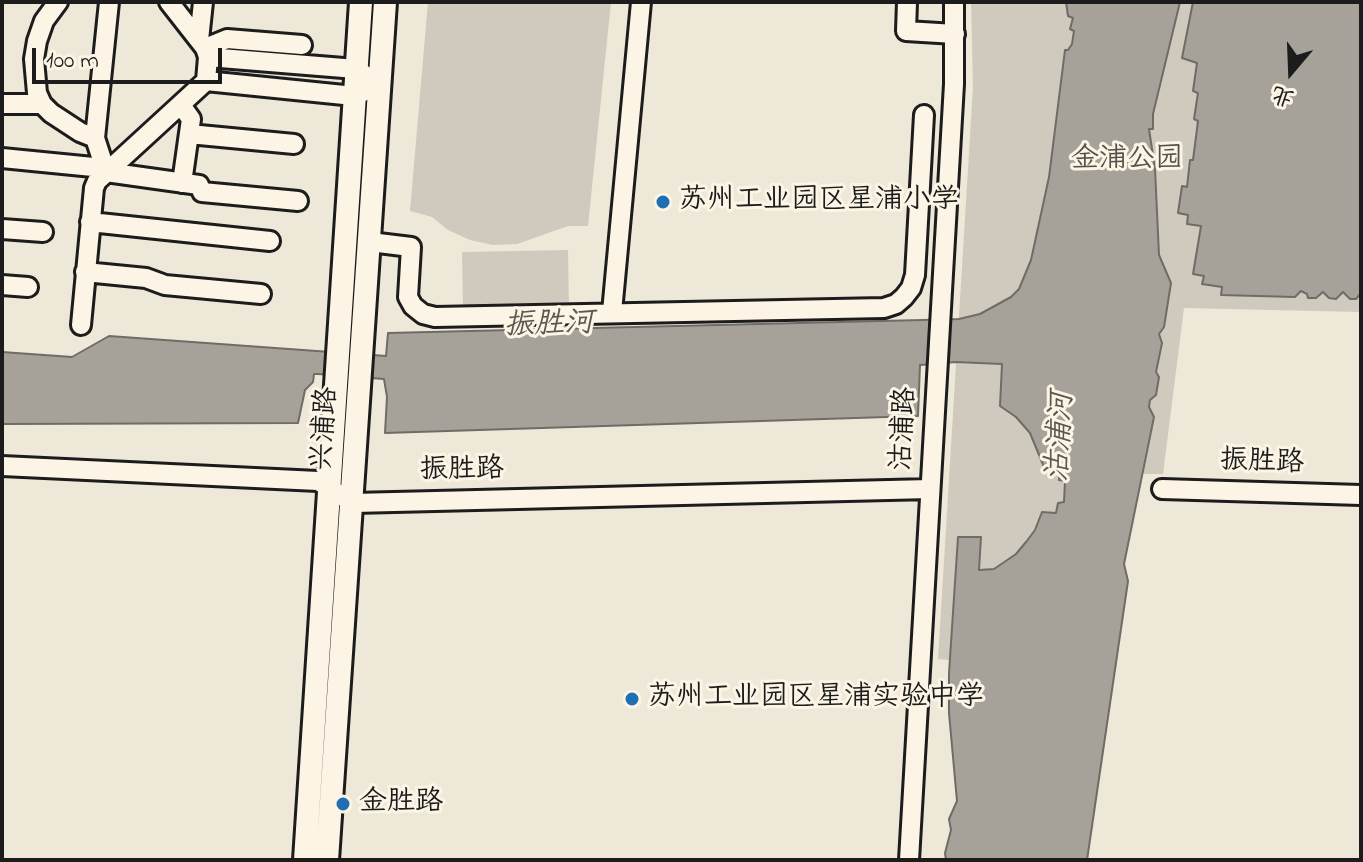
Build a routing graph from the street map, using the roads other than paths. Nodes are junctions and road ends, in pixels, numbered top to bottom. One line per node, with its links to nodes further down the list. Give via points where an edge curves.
1 (58, 2): 18 (street, via 37,41 35,76)
2 (109, 2): 22 (street)
3 (169, 2): 12 (street)
4 (203, 2): 12 (street)
5 (361, 2): 13 (main road, 兴浦路)
6 (385, 2): 15 (main road, 兴浦路)
7 (641, 2): 37 (street)
8 (907, 2): 10 (street, via 906,31)
9 (954, 2): 10 (street, 沽浦路)
10 (955, 34): 41 (street, 沽浦路)
11 (302, 45): 12 (street, via 227,39)
12 (204, 49): 13 (street); 14 (street)
13 (356, 69): 15 (street); 16 (main road, 兴浦路)
14 (206, 81): 16 (street); 19 (street)
15 (379, 85): 16 (street); 32 (main road, 兴浦路)
16 (354, 96): 40 (main road, 兴浦路)
17 (2, 104): 18 (street)
18 (42, 104): 22 (street)
19 (181, 105): 21 (street, via 191,119); 25 (street)
20 (924, 115): 37 (street, via 915,275 896,304)
21 (189, 134): 23 (street); 26 (street)
22 (95, 138): 25 (street)
23 (294, 144)
24 (2, 158): 25 (street)
25 (106, 172): 26 (street); 28 (street, via 94,188)
26 (182, 183): 27 (street, via 199,185 202,192)
27 (298, 201)
28 (90, 222): 31 (street); 33 (street)
29 (2, 229): 30 (street)
30 (43, 232)
31 (270, 241)
32 (370, 242): 37 (street, via 411,247 408,297 423,314); 44 (main road, 兴浦路)
33 (85, 272): 36 (street); 38 (street)
34 (2, 285): 35 (street)
35 (28, 287)
36 (261, 294)
37 (612, 312)
38 (81, 325)
39 (2, 466): 40 (street, via 318,481)
40 (331, 489): 44 (street); 45 (main road, 兴浦路)
41 (930, 489): 44 (street, 振胜路); 47 (street, 沽浦路)
42 (1162, 489): 43 (street, 振胜路)
43 (1361, 495)
44 (353, 503): 46 (main road, 兴浦路)
45 (305, 860)
46 (327, 860)
47 (909, 860)

